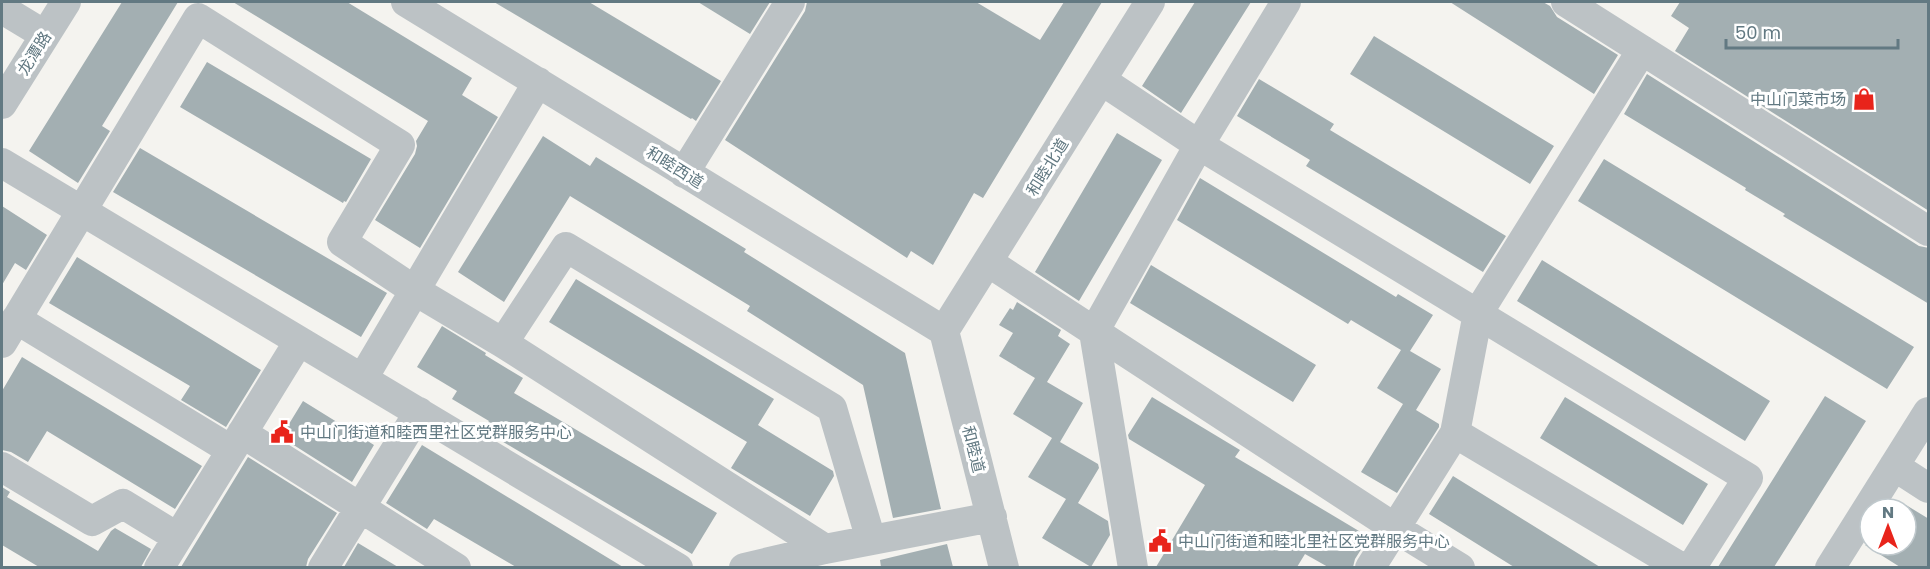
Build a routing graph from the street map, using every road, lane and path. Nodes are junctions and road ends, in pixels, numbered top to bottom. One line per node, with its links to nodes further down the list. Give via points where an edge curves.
1 (54, 2): 9 (street, 龙潭路)
2 (66, 2): 9 (street, 龙潭路)
3 (406, 2): 12 (street, 和睦西道)
4 (790, 2): 17 (street)
5 (1150, 2): 11 (street, 和睦北道)
6 (1286, 2): 15 (street)
7 (1566, 2): 10 (street)
8 (2, 9): 9 (street)
9 (40, 33): 13 (street, 龙潭路); 14 (street, 龙潭路)
10 (1642, 50): 19 (street); 22 (street)
11 (1101, 80): 15 (street); 20 (street, 和睦北道)
12 (538, 82): 17 (street, 和睦西道); 21 (street)
13 (2, 85)
14 (2, 104)
15 (1199, 145): 22 (street); 25 (street)
16 (2, 163): 18 (street)
17 (684, 173): 24 (street, 和睦西道)
18 (81, 210): 21 (street, via 198,18 400,145 342,242); 23 (street); 26 (street)
19 (1929, 231)
20 (988, 262): 24 (street, 和睦北道); 25 (street)
21 (414, 290): 27 (street); 28 (street)
22 (1478, 313): 31 (street); 52 (street, via 1748,478)
23 (9, 331): 32 (street)
24 (944, 331): 37 (street, 和睦道)
25 (1094, 332): 38 (street); 48 (street)
26 (299, 341): 28 (street); 32 (street)
27 (503, 343): 40 (street, via 566,247 832,408); 41 (street)
28 (363, 378): 29 (street)
29 (420, 412): 36 (street); 45 (street)
30 (1929, 412): 33 (street)
31 (1455, 433): 38 (street); 51 (street)
32 (237, 442): 36 (street); 39 (street)
33 (1894, 466): 35 (street); 53 (street)
34 (2, 467): 39 (street, via 92,521 123,504)
35 (1929, 488)
36 (359, 507): 43 (street); 44 (street)
37 (992, 517): 40 (street); 47 (street, 和睦道)
38 (1395, 528): 49 (street); 50 (street)
39 (177, 537): 42 (street)
40 (871, 540): 41 (street)
41 (825, 549): 46 (street)
42 (159, 567)
43 (323, 567)
44 (456, 567)
45 (678, 567)
46 (744, 567)
47 (1004, 567)
48 (1133, 567)
49 (1370, 567)
50 (1460, 567)
51 (1682, 567)
52 (1691, 567)
53 (1830, 567)

